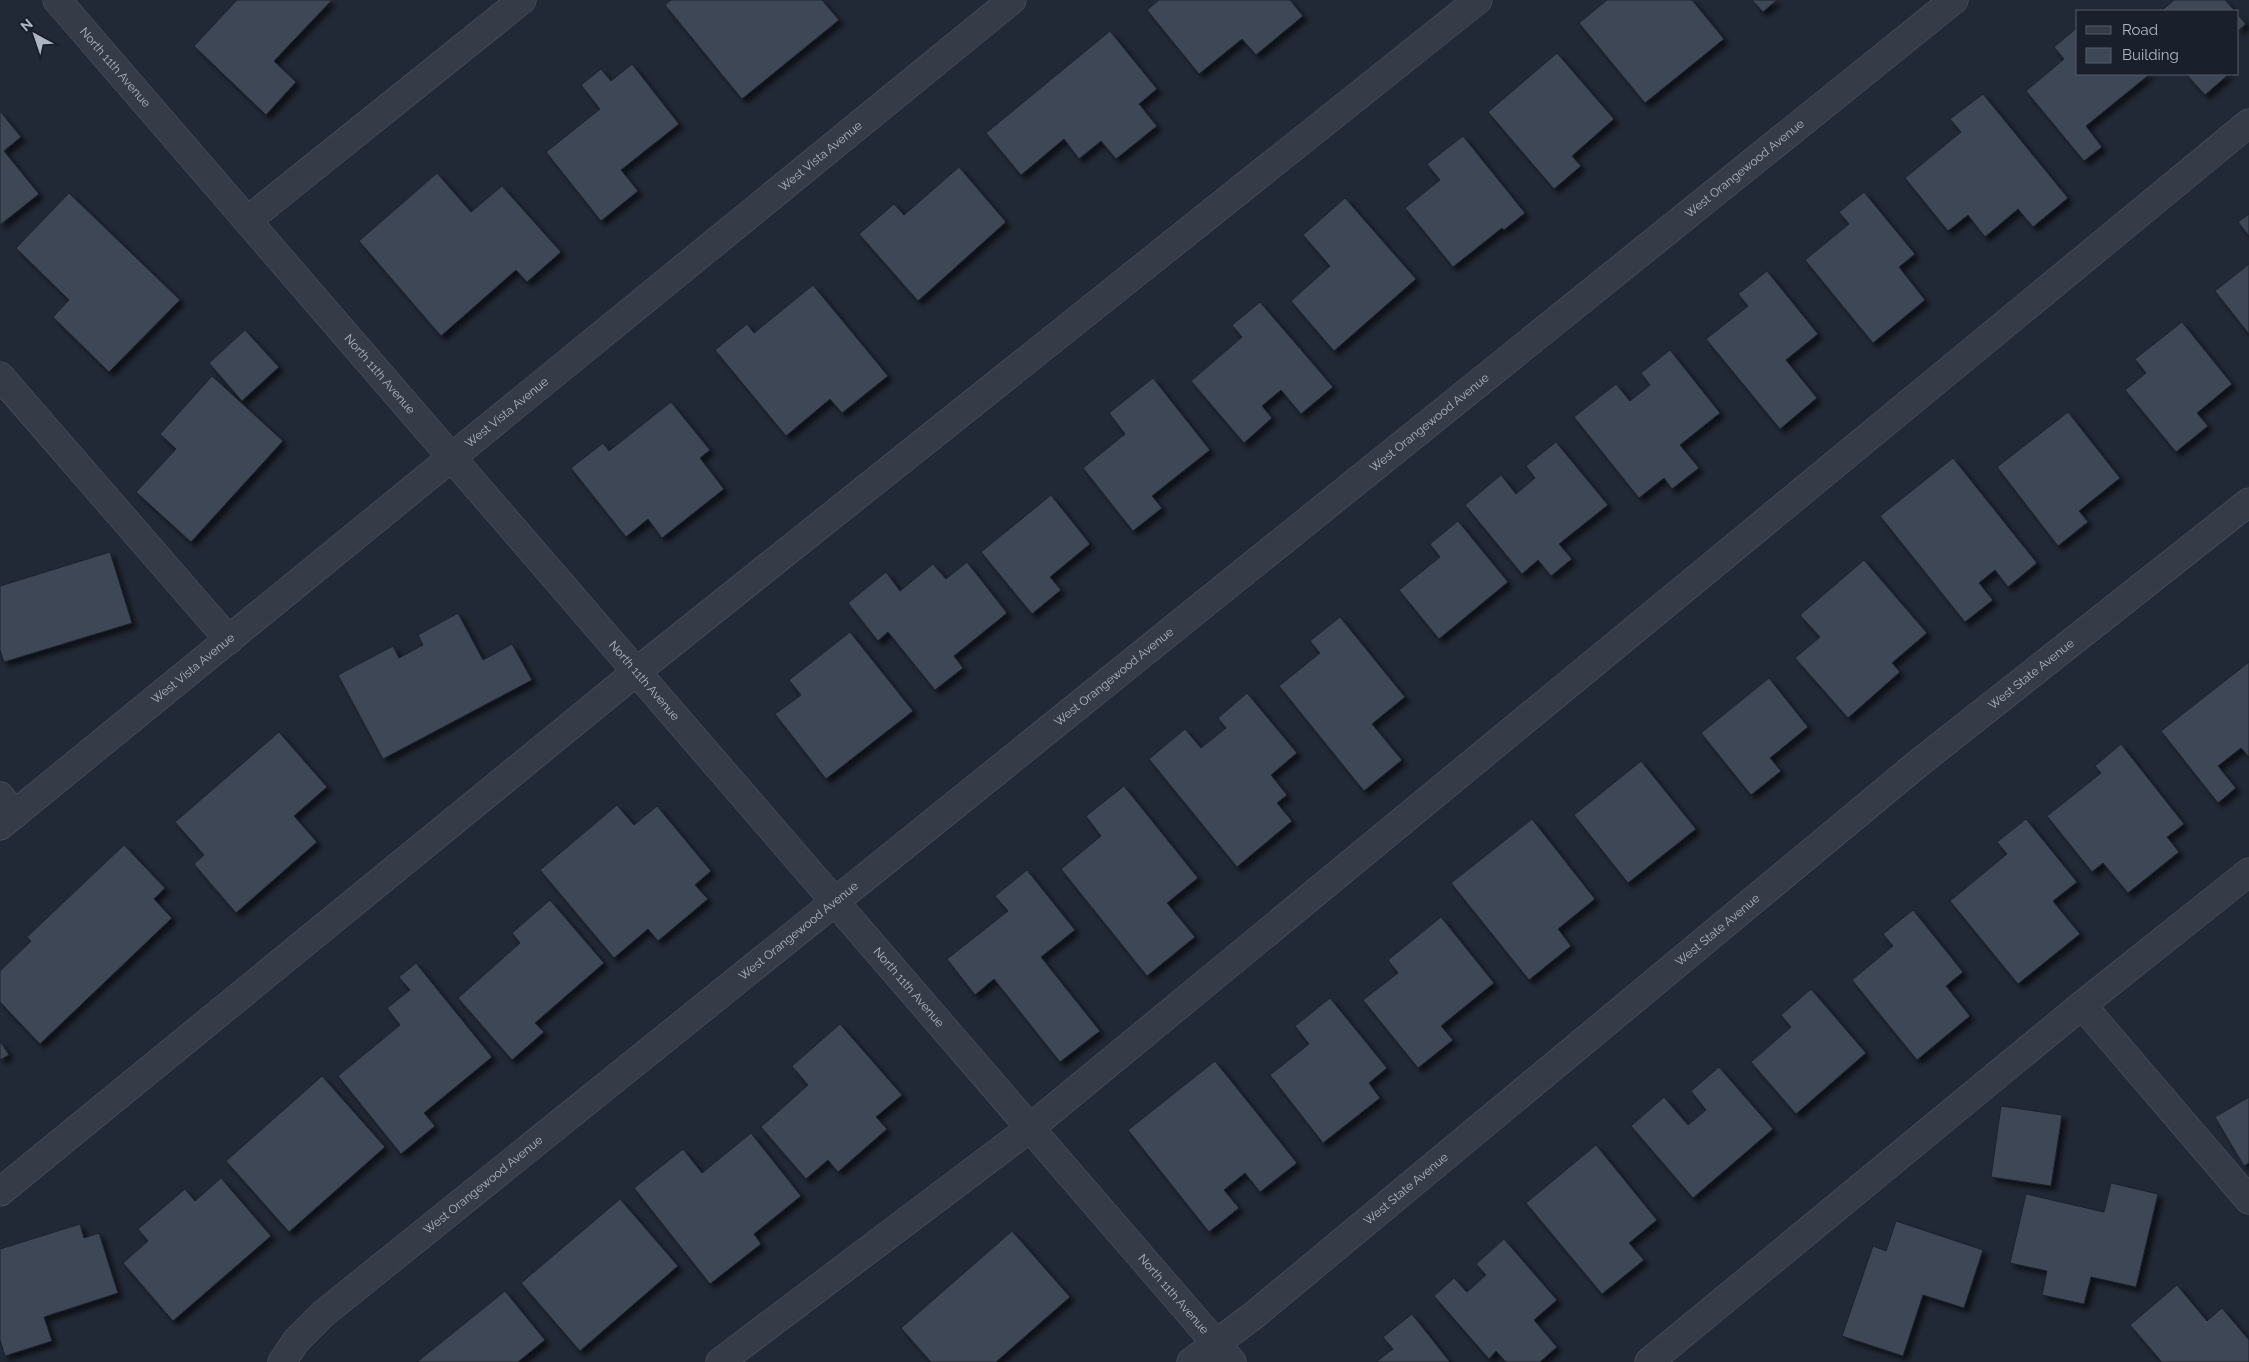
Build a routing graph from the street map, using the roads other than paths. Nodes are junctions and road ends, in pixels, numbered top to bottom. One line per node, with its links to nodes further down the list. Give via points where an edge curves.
1 (522, 0): 7 (street)
2 (1012, 0): 9 (street, West Vista Avenue)
3 (1478, 0): 12 (street)
4 (1954, 0): 15 (street, West Orangewood Avenue)
5 (64, 2): 7 (street, North 11th Avenue)
6 (2249, 122): 17 (street)
7 (248, 220): 9 (street, North 11th Avenue)
8 (0, 376): 11 (street)
9 (452, 459): 11 (street, West Vista Avenue); 12 (street, North 11th Avenue)
10 (2249, 502): 20 (street, West State Avenue, via 1915,766 1254,1316)
11 (229, 640): 13 (street, West Vista Avenue)
12 (636, 672): 15 (street, North 11th Avenue); 18 (street)
13 (5, 812)
14 (2249, 872): 16 (street)
15 (836, 902): 17 (street, North 11th Avenue); 21 (street, West Orangewood Avenue, via 323,1314 296,1340)
16 (2082, 1005): 19 (street); 24 (street)
17 (1030, 1128): 20 (street, North 11th Avenue); 22 (street)
18 (0, 1192)
19 (2249, 1200)
20 (1224, 1353): 23 (street, West State Avenue)
21 (282, 1362)
22 (720, 1362)
23 (1191, 1362)
24 (1649, 1362)

